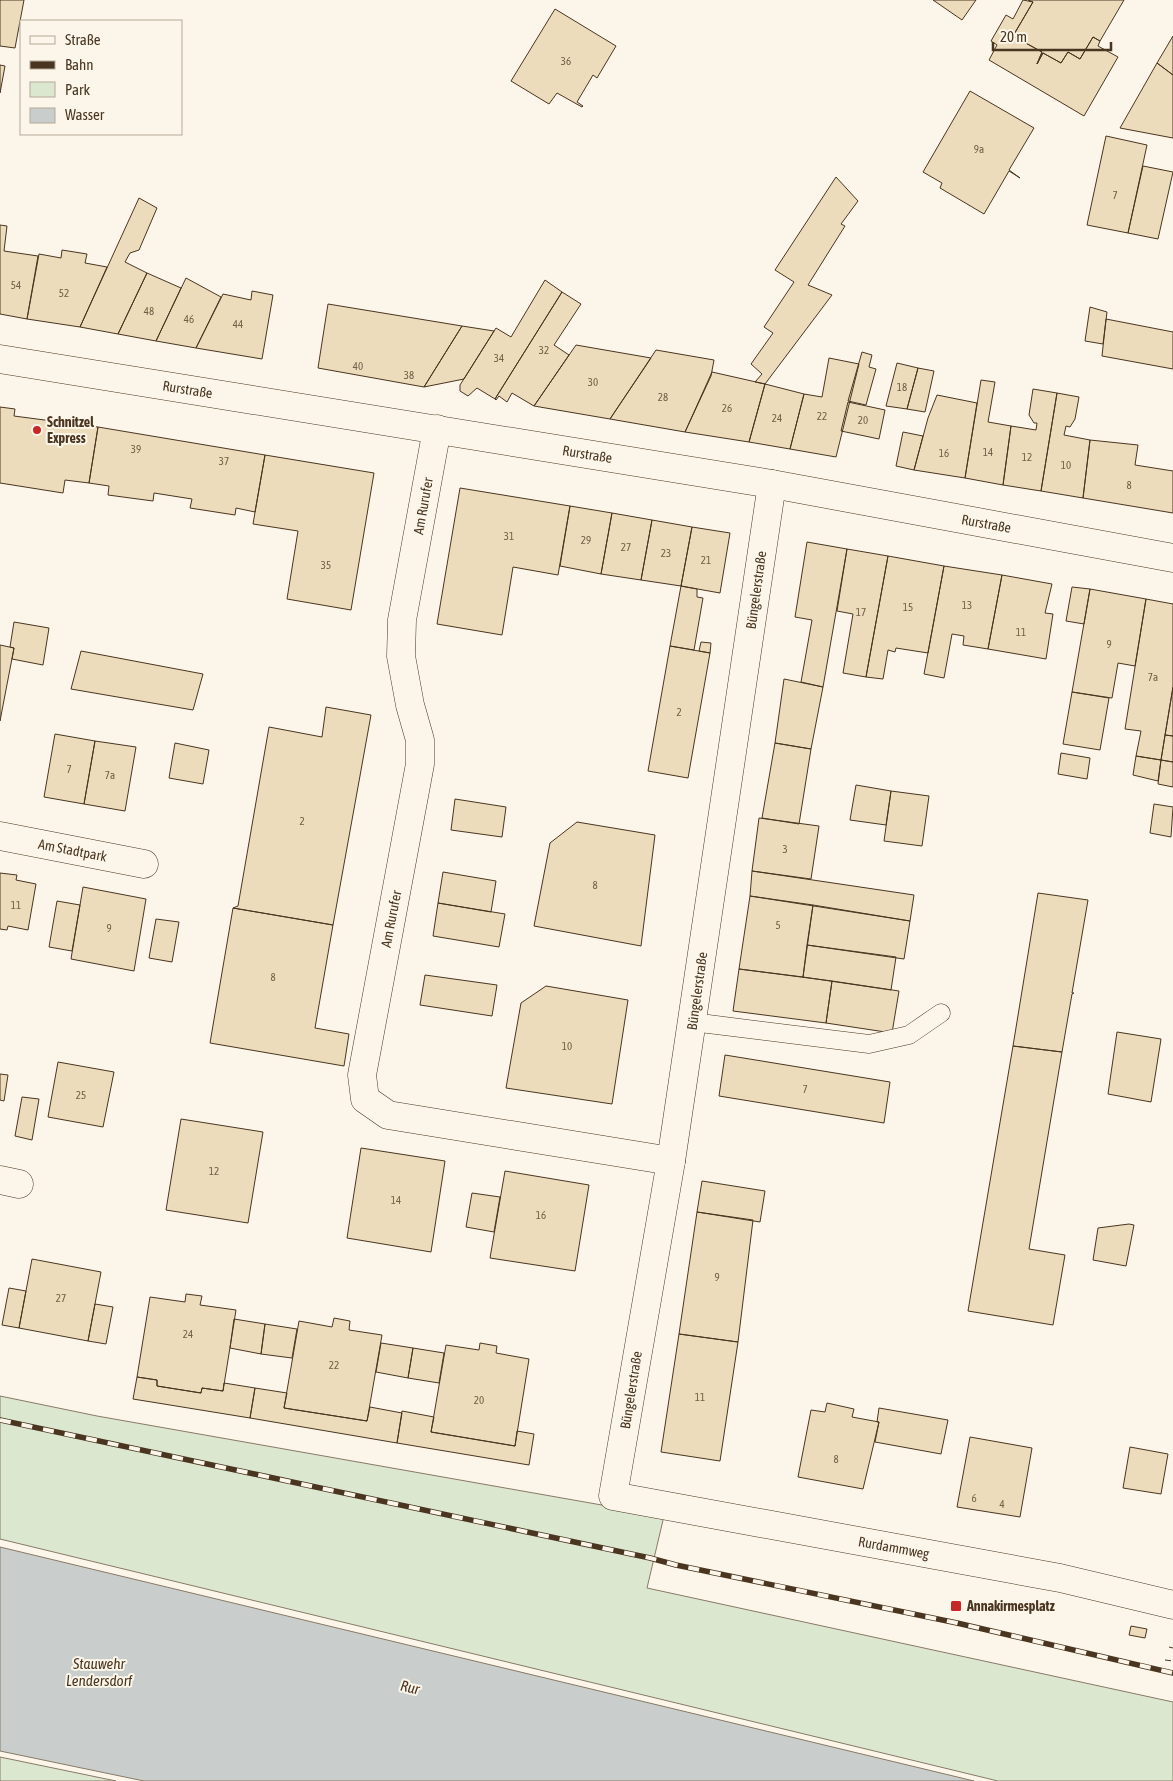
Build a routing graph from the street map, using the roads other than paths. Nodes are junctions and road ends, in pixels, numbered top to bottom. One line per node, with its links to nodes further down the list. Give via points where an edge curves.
1 (0, 360): 2 (street, Rurstraße)
2 (437, 429): 3 (street, Rurstraße); 9 (street, Am Rurufer, via 402,620 402,656 420,740 420,764 362,1074 365,1099 388,1115)
3 (772, 484): 4 (street, Rurstraße); 8 (street, Büngelerstraße)
4 (1173, 558)
5 (0, 836): 6 (street, Am Stadtpark)
6 (144, 864)
7 (941, 1013): 8 (lane, via 909,1035 869,1044)
8 (692, 1022): 9 (street, Büngelerstraße)
9 (671, 1161): 10 (street, Büngelerstraße)
10 (613, 1496): 11 (street, Rurdammweg, via 1060,1578)
11 (1173, 1605)

